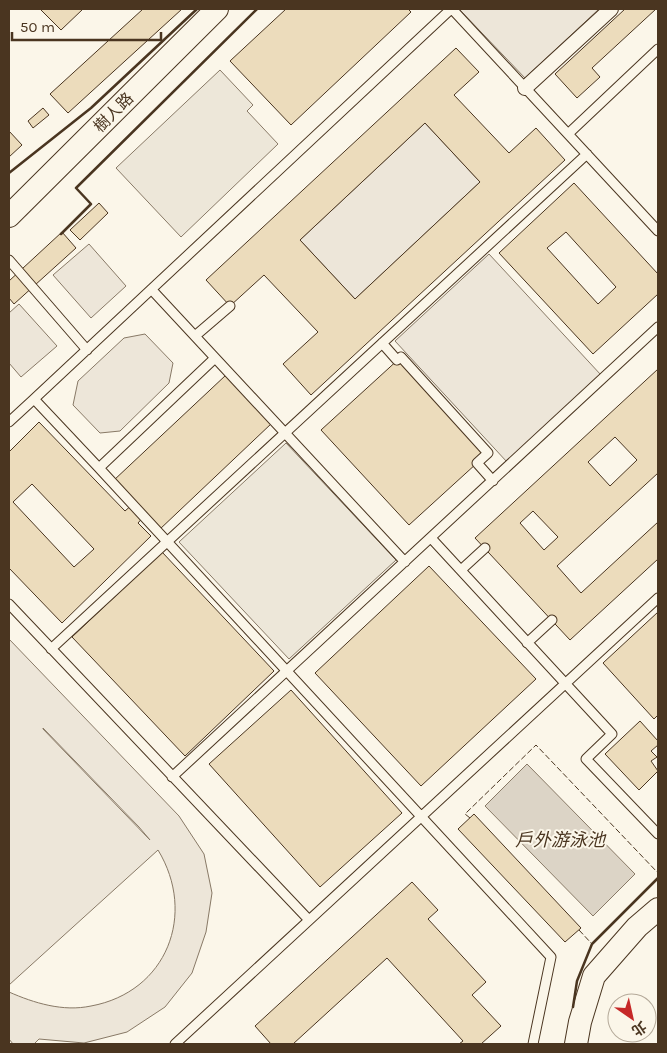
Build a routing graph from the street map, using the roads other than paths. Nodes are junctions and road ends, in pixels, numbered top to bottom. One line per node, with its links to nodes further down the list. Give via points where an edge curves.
1 (217, 9): 8 (street, 樹人路)
2 (451, 9): 5 (lane); 11 (lane)
3 (611, 9): 5 (street)
4 (658, 50): 6 (lane)
5 (525, 88): 6 (lane)
6 (568, 134): 7 (lane)
7 (587, 154): 9 (lane); 15 (lane)
8 (9, 216)
9 (658, 231)
10 (9, 260): 16 (lane)
11 (152, 290): 14 (lane); 16 (lane)
12 (230, 306): 14 (lane)
13 (658, 328): 22 (lane)
14 (195, 336): 17 (lane)
15 (382, 343): 20 (lane); 22 (lane, via 397,360 400,357 488,453 477,463)
16 (87, 350): 18 (lane)
17 (215, 358): 20 (lane); 21 (lane)
18 (34, 398): 19 (lane); 21 (lane)
19 (9, 422)
20 (284, 433): 24 (lane); 26 (lane)
21 (99, 468): 24 (lane)
22 (492, 481): 23 (lane)
23 (431, 538): 26 (lane); 27 (lane)
24 (166, 541): 32 (lane); 33 (lane)
25 (485, 548): 27 (lane)
26 (404, 562): 33 (lane)
27 (461, 570): 31 (lane)
28 (658, 598): 34 (lane)
29 (9, 604): 32 (lane)
30 (552, 620): 31 (lane)
31 (527, 643): 34 (lane)
32 (51, 649): 35 (lane)
33 (286, 672): 35 (lane); 36 (lane)
34 (565, 684): 36 (lane); 37 (lane, via 612,734 586,759)
35 (172, 777): 39 (lane)
36 (421, 817): 39 (lane); 41 (lane, via 551,957)
37 (658, 834)
38 (658, 909): 42 (street, via 637,927 594,976)
39 (309, 920): 40 (lane)
40 (175, 1044)
41 (533, 1044)
42 (576, 1044)

